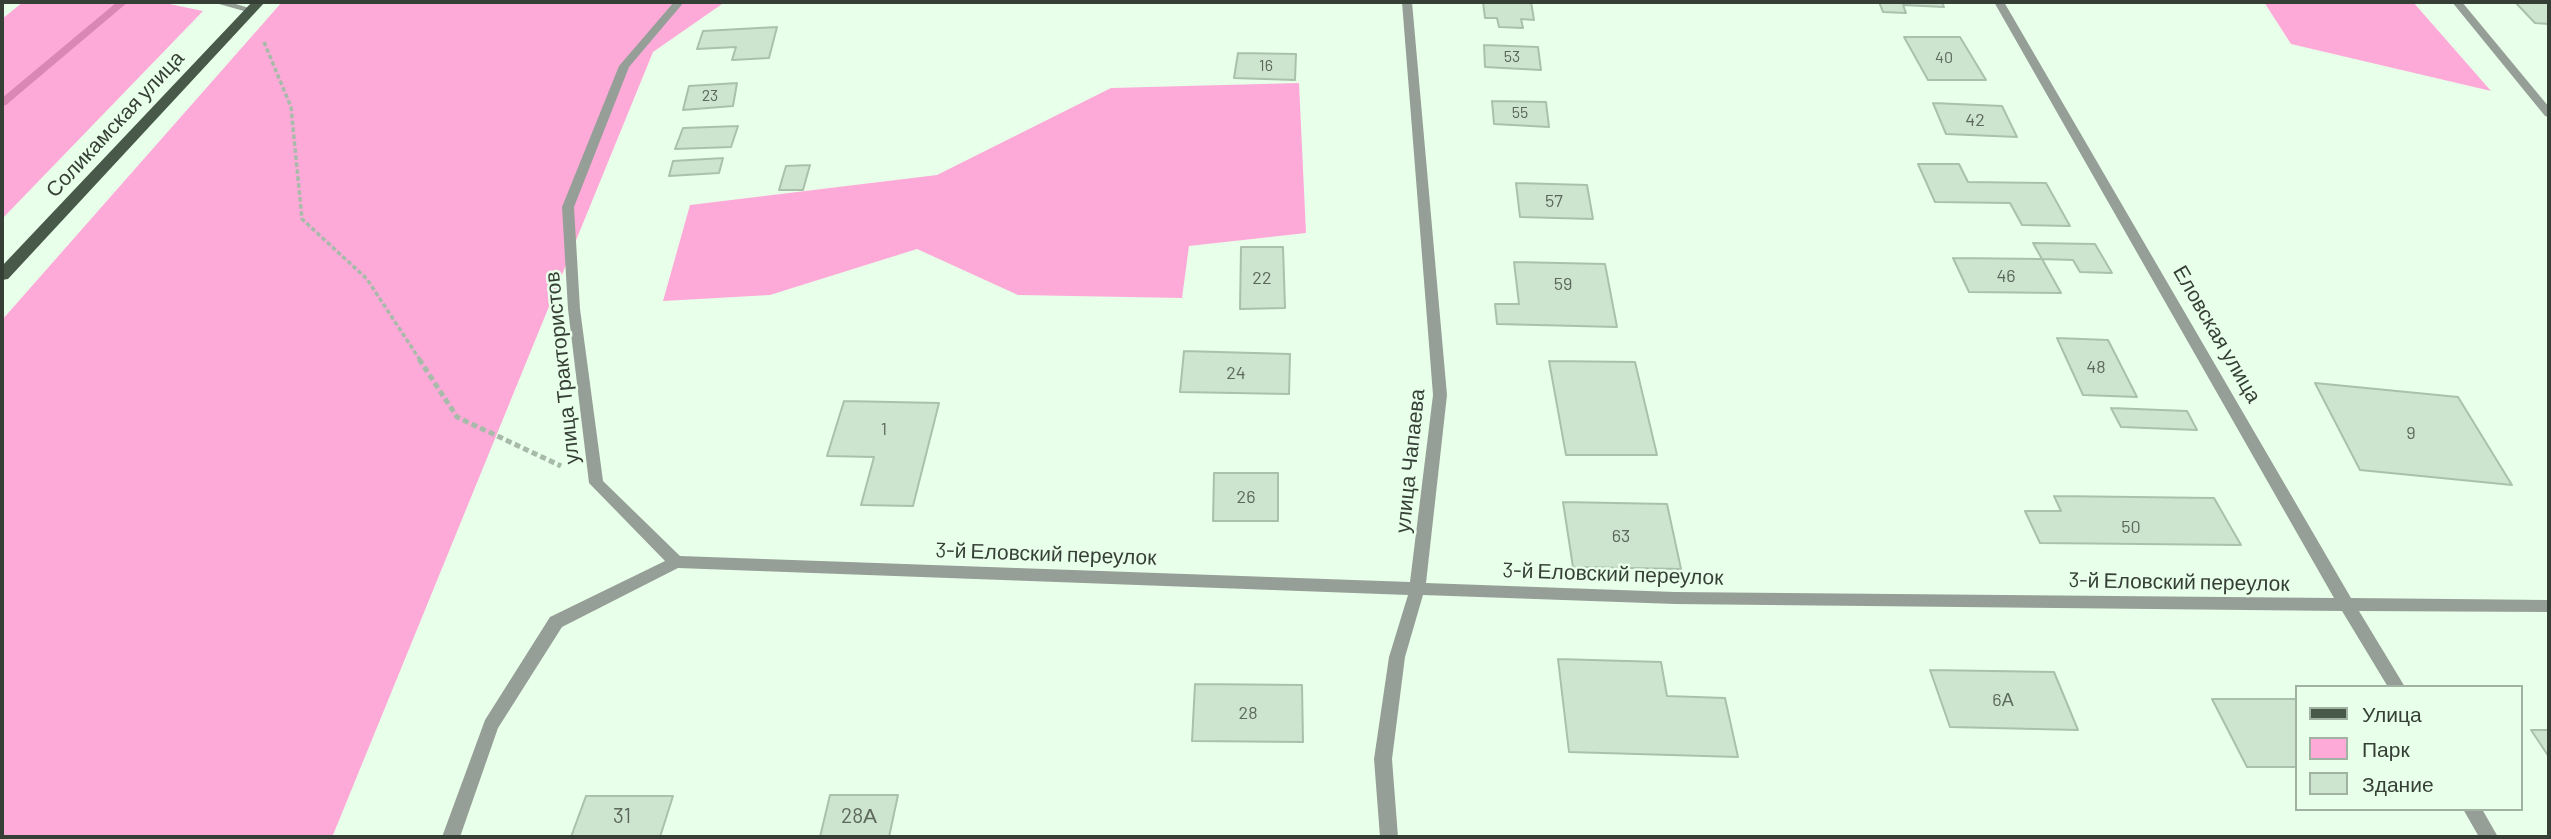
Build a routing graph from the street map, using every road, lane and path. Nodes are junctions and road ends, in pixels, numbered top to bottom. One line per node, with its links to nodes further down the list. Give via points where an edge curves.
1 (217, 2): 6 (street)
2 (679, 2): 9 (street, улица Трактористов, via 624,66 568,207 574,309)
3 (1407, 2): 11 (street, улица Чапаева, via 1440,395)
4 (1999, 2): 12 (street, Еловская улица)
5 (2457, 2): 7 (street)
6 (255, 6): 8 (main road, Соликамская улица); 9 (path, via 291,107 302,219 367,279 457,416)
7 (2549, 114)
8 (2, 275)
9 (596, 483): 10 (street, улица Трактористов)
10 (676, 562): 11 (street, 3-й Еловский переулок); 16 (street, via 556,622 491,725)
11 (1417, 589): 12 (street, 3-й Еловский переулок, via 1675,598); 17 (street, улица Чапаева, via 1397,657 1382,760)
12 (2346, 604): 13 (street, 3-й Еловский переулок); 14 (street, Еловская улица)
13 (2549, 606)
14 (2396, 685)
15 (2473, 811): 18 (street)
16 (451, 837)
17 (1389, 837)
18 (2489, 837)

